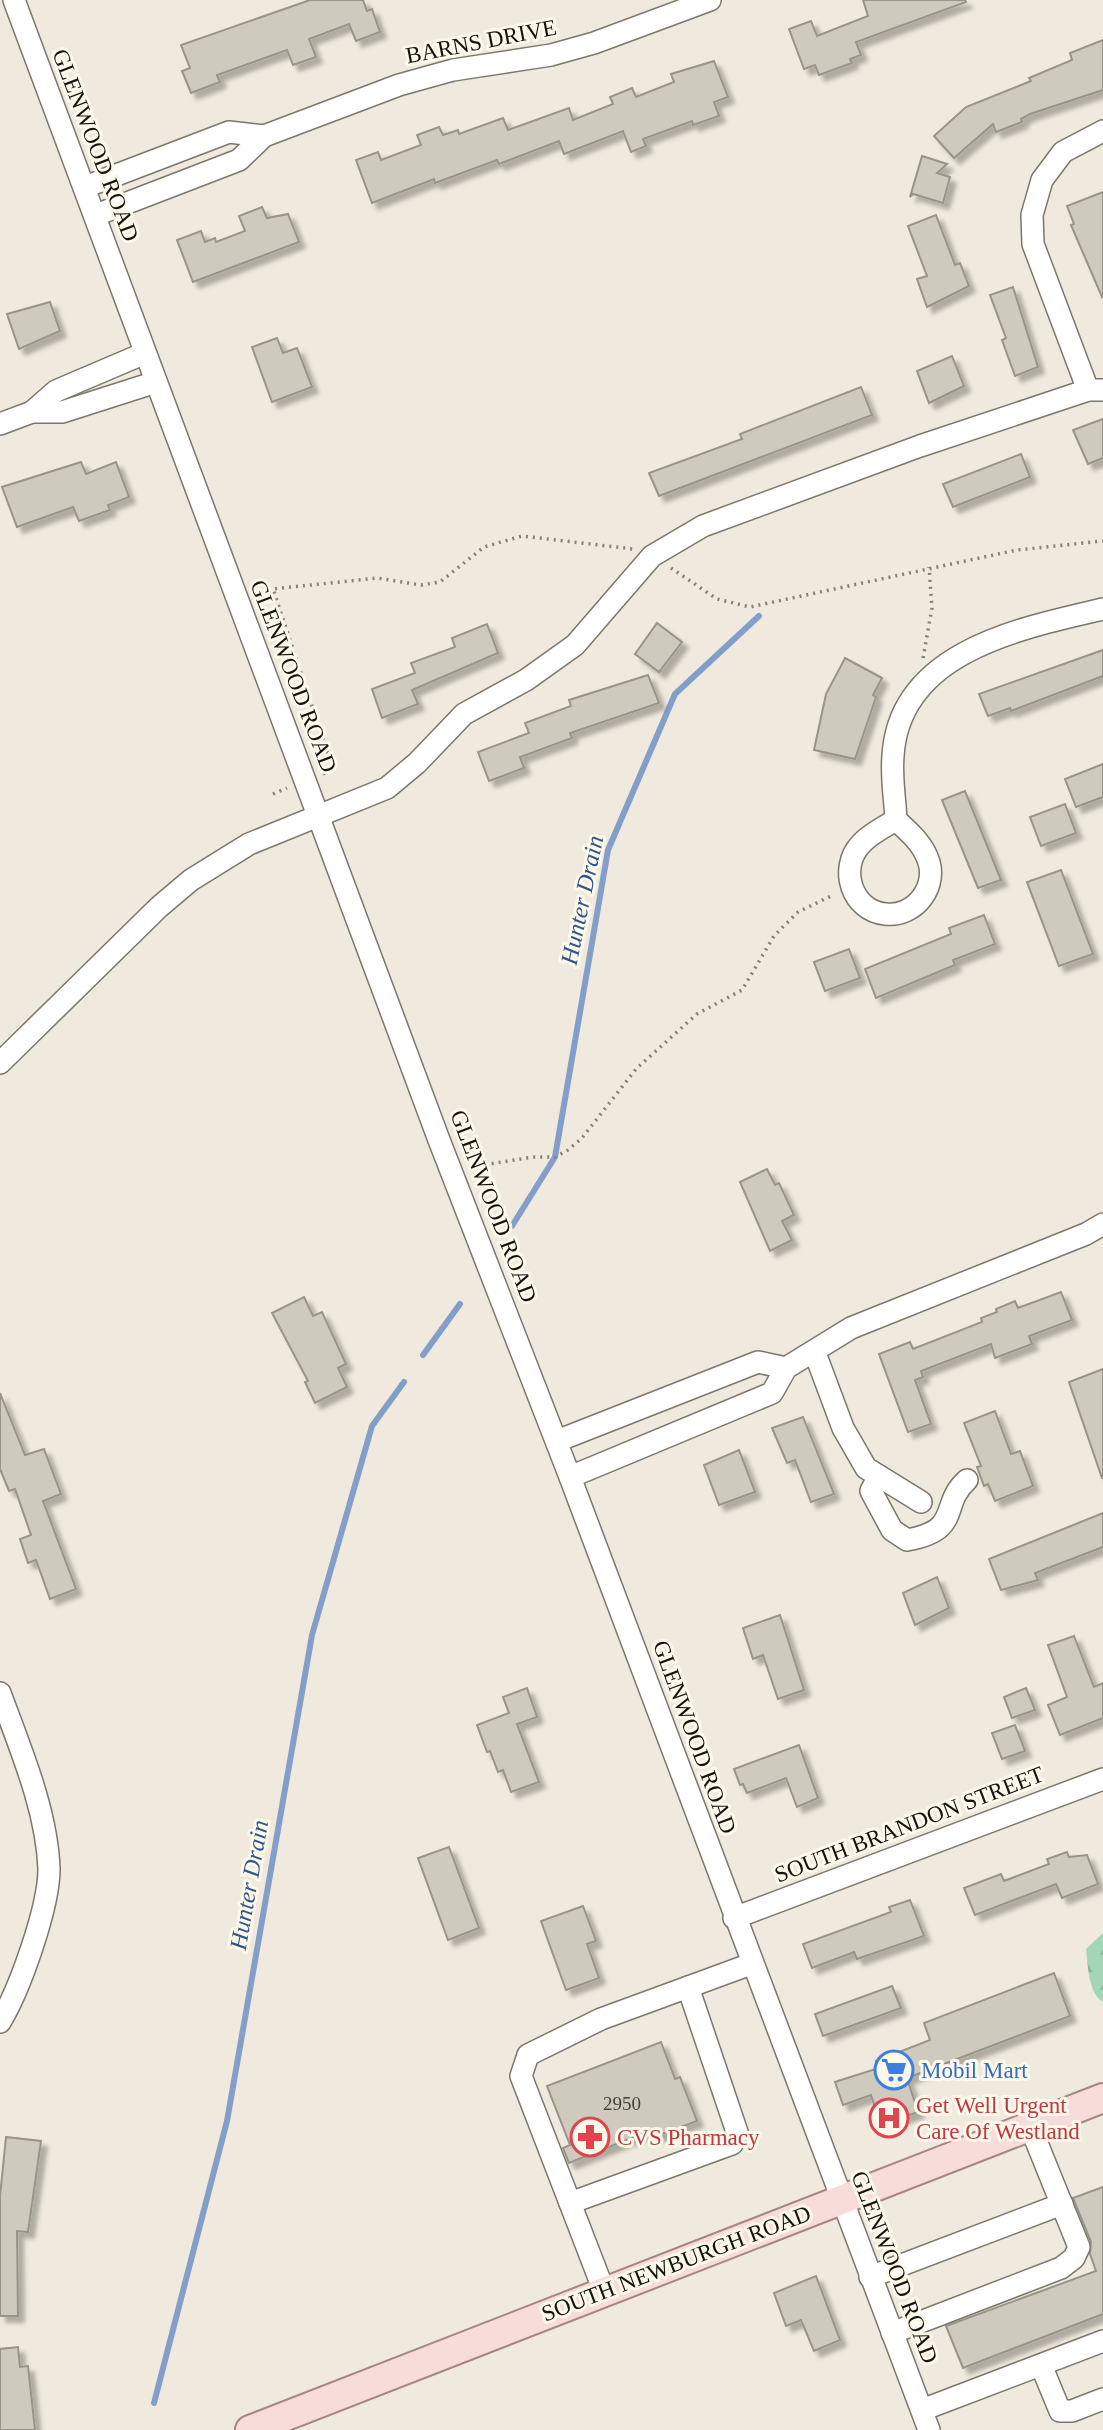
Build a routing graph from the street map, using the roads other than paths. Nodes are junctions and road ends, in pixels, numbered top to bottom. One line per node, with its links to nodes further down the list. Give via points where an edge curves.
1 (14, 0): 5 (street, GLENWOOD ROAD)
2 (710, 0): 4 (street, BARNS DRIVE, via 551,55 424,76)
3 (1103, 131): 9 (street, via 1063,152 1042,180 1032,215 1033,244)
4 (264, 136): 5 (street, BARNS DRIVE, via 229,132); 6 (street, BARNS DRIVE, via 239,160)
5 (85, 187): 6 (street, GLENWOOD ROAD)
6 (96, 215): 7 (street, GLENWOOD ROAD)
7 (145, 353): 8 (street, GLENWOOD ROAD); 10 (street, via 56,391)
8 (156, 382): 10 (street, via 62,412); 13 (street, GLENWOOD ROAD)
9 (1096, 390): 13 (street, via 933,442 703,526 652,556 599,621 566,652 464,714 387,788)
10 (32, 412): 11 (street)
11 (0, 424)
12 (1103, 609): 14 (street, via 1023,630 965,652 925,681 906,708 892,755)
13 (319, 816): 15 (street, via 249,844 191,880); 21 (street, GLENWOOD ROAD)
14 (896, 820): 14 (street, via 860,845 849,868 851,886 862,903 885,914 906,911 923,898 930,878 928,858)
15 (0, 1063)
16 (1103, 1224): 17 (street, via 851,1328)
17 (815, 1353): 18 (street); 22 (street, via 844,1428 866,1468)
18 (786, 1368): 19 (street, via 758,1362); 20 (street, via 772,1393)
19 (679, 1395): 20 (street); 21 (street)
20 (693, 1428): 23 (street)
21 (556, 1441): 23 (street, GLENWOOD ROAD)
22 (878, 1476): 24 (street, via 871,1491 892,1530 907,1540 927,1537 946,1522 955,1490); 25 (street)
23 (570, 1477): 28 (street, GLENWOOD ROAD)
24 (967, 1480)
25 (921, 1502)
26 (0, 1693): 31 (street, via 36,1793 49,1870 36,1936)
27 (1103, 1779): 28 (street, SOUTH BRANDON STREET)
28 (734, 1918): 29 (street, GLENWOOD ROAD)
29 (751, 1964): 30 (street); 34 (street, GLENWOOD ROAD)
30 (688, 1987): 35 (street, via 601,2019 528,2055 521,2076); 35 (street, via 737,2132 732,2144)
31 (0, 2022)
32 (1103, 2098): 33 (main road, SOUTH NEWBURGH ROAD)
33 (1030, 2126): 34 (main road, SOUTH NEWBURGH ROAD); 36 (street)
34 (839, 2198): 37 (street, GLENWOOD ROAD); 38 (main road, SOUTH NEWBURGH ROAD)
35 (570, 2203): 38 (street)
36 (1062, 2204): 37 (street); 39 (street, via 1079,2247 1074,2258)
37 (870, 2277): 39 (street, GLENWOOD ROAD)
38 (604, 2291): 44 (main road, SOUTH NEWBURGH ROAD)
39 (892, 2333): 43 (street, GLENWOOD ROAD)
40 (1103, 2342): 41 (street)
41 (1041, 2365): 42 (street, via 1060,2411); 43 (street)
42 (1103, 2399)
43 (925, 2420)
44 (250, 2430)

